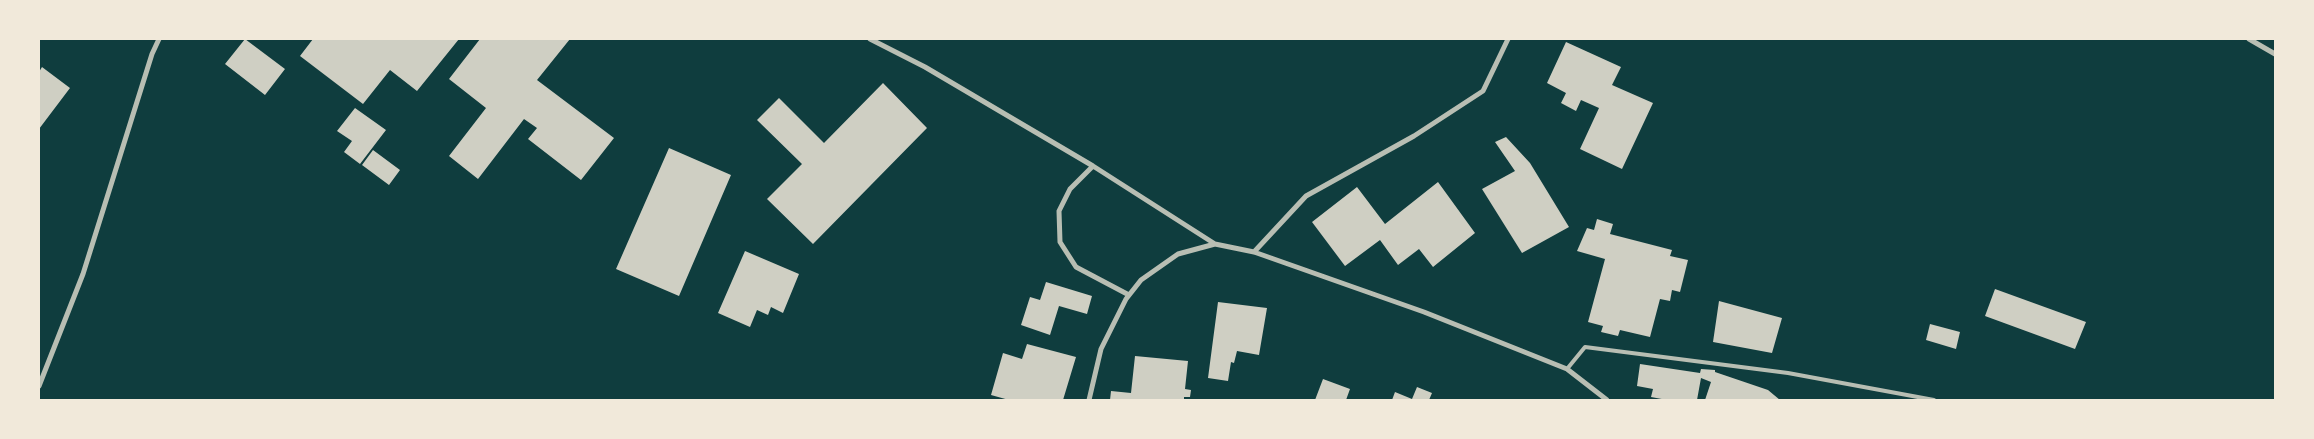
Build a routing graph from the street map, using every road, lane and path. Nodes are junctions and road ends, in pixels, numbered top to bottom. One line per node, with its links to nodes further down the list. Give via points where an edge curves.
1 (159, 39): 11 (street, via 83,274)
2 (870, 39): 6 (street, via 925,67)
3 (1508, 39): 8 (street, via 1483,92 1414,136 1306,196)
4 (2249, 39): 5 (street)
5 (2275, 54)
6 (1093, 166): 7 (street); 9 (street, via 1070,189 1059,211 1060,242 1076,267)
7 (1215, 244): 8 (street); 9 (street, via 1178,254 1141,280)
8 (1254, 252): 10 (street, via 1424,312)
9 (1129, 295): 12 (street, via 1101,349)
10 (1567, 369): 13 (street); 14 (lane, via 1585,347 1788,374)
11 (39, 386)
12 (1089, 400)
13 (1607, 400)
14 (1934, 400)

